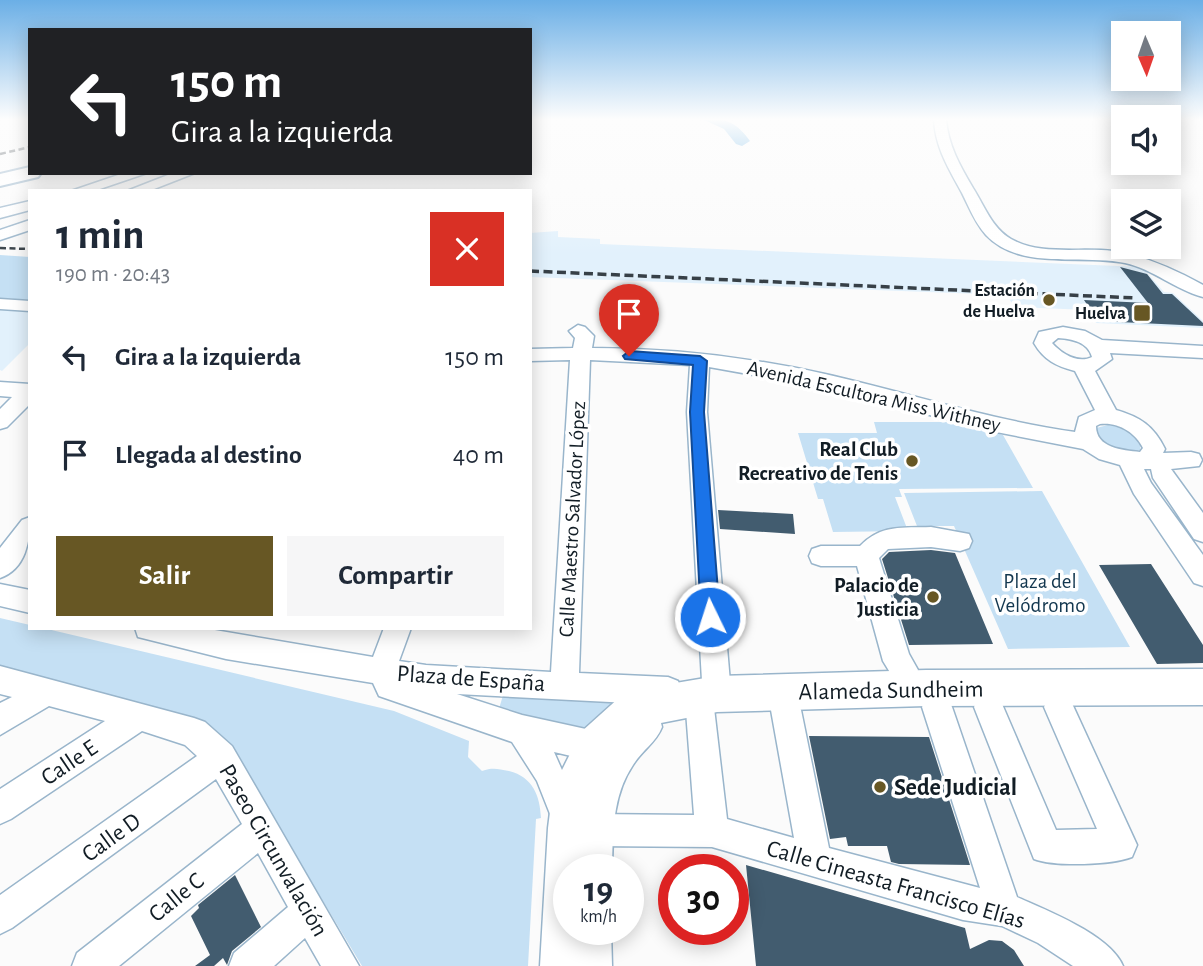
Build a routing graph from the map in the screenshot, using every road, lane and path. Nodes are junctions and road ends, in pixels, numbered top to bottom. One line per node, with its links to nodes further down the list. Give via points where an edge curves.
1 (28, 164): 3 (highway)
2 (954, 164): 14 (street, via 994,235 1042,253 1125,258)
3 (0, 170)
4 (28, 173): 7 (highway)
5 (133, 175): 8 (street)
6 (182, 175): 9 (street)
7 (0, 180)
8 (85, 189)
9 (140, 189)
10 (28, 206): 11 (street)
11 (0, 213)
12 (28, 226): 13 (street)
13 (0, 235)
14 (1203, 292)
15 (0, 304): 16 (street)
16 (28, 306)
17 (580, 342): 20 (street, Avenida Escultora Miss Withney); 21 (street, Avenida Escultora Miss Withney); 47 (street, Calle Maestro Salvador López)
18 (1100, 352): 19 (street); 22 (street); 23 (street, via 1099,363); 23 (street, via 1087,338 1072,333 1046,336 1043,343 1052,356)
19 (1203, 352)
20 (532, 354)
21 (700, 361): 29 (street, Avenida Escultora Miss Withney, via 787,373 1047,437); 50 (street, via 697,412)
22 (1203, 361)
23 (1082, 366): 26 (street)
24 (0, 390): 25 (street)
25 (25, 391): 27 (street)
26 (1109, 416): 28 (street); 29 (street, via 1086,422 1085,435)
27 (0, 422)
28 (1147, 435): 30 (street); 31 (street, via 1154,449)
29 (1090, 442): 31 (street, via 1109,455)
30 (1197, 461): 31 (street)
31 (1146, 464): 33 (street); 38 (street, via 1142,488)
32 (28, 530): 37 (street)
33 (1203, 532)
34 (960, 541): 36 (street, via 886,539)
35 (821, 556): 36 (street)
36 (866, 556): 44 (street, via 897,661)
37 (0, 566)
38 (1203, 575)
39 (0, 595): 40 (street)
40 (28, 602)
41 (166, 630): 43 (street)
42 (397, 630): 45 (street)
43 (230, 637): 45 (street)
44 (904, 670)
45 (381, 671): 47 (street, Plaza de España, via 426,679); 58 (street, Plaza de España, via 389,686)
46 (0, 680): 49 (street, Paseo Circunvalación)
47 (564, 685): 50 (street, Plaza de España)
48 (1203, 687): 50 (main road, Alameda Sundheim, via 913,688)
49 (46, 692): 56 (street, Paseo Circunvalación); 57 (street)
50 (709, 702): 55 (main road, Alameda Sundheim); 59 (main road, Alameda Sundheim, via 634,709); 63 (street)
51 (1203, 705): 54 (main road, Alameda Sundheim)
52 (937, 707): 53 (main road, Alameda Sundheim); 55 (main road, Alameda Sundheim); 66 (street)
53 (989, 707): 54 (main road, Alameda Sundheim); 54 (street, via 1046,847 1120,845)
54 (1059, 707)
55 (786, 710): 65 (street)
56 (139, 716): 60 (street, Paseo Circunvalación, via 194,733); 61 (street, Calle E)
57 (0, 720)
58 (522, 730): 59 (street, Plaza de España); 64 (street, via 545,763)
59 (603, 752): 64 (main road)
60 (221, 757): 62 (street, Paseo Circunvalación); 68 (street, Calle D)
61 (0, 808)
62 (262, 829): 67 (street, Paseo Circunvalación); 70 (street, Calle C)
63 (712, 831): 64 (street, Calle Cineasta Francisco Elías); 65 (street, Calle Cineasta Francisco Elías)
64 (584, 842): 73 (main road)
65 (815, 861): 66 (street, Calle Cineasta Francisco Elías, via 963,903)
66 (1004, 909): 75 (street, Calle Cineasta Francisco Elías, via 1051,930)
67 (309, 912): 71 (street); 72 (street, Paseo Circunvalación)
68 (0, 916)
69 (588, 945): 74 (main road)
70 (90, 966)
71 (247, 966)
72 (341, 966)
73 (564, 966)
74 (587, 966)
75 (1105, 966)

